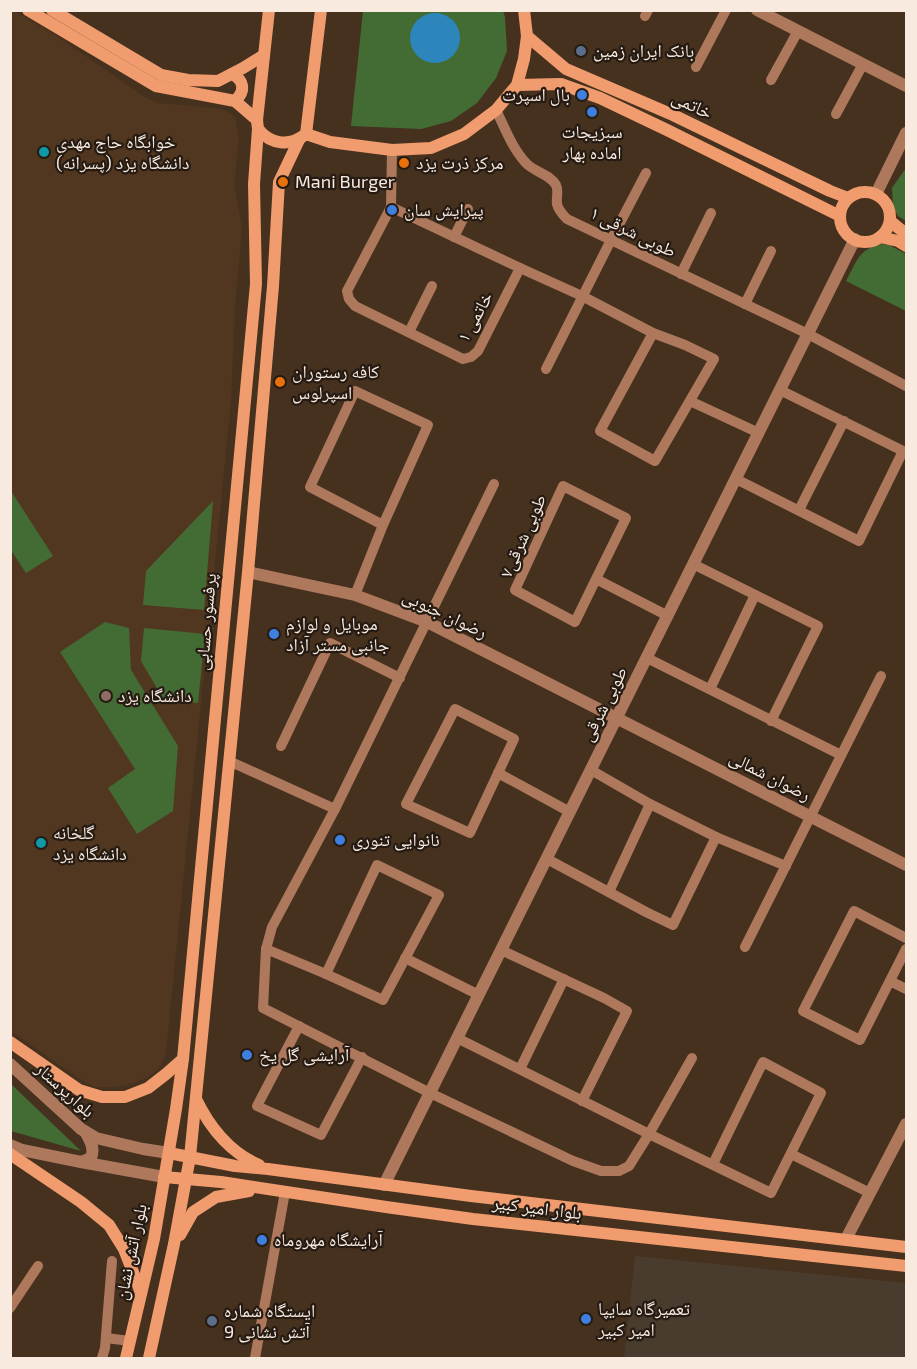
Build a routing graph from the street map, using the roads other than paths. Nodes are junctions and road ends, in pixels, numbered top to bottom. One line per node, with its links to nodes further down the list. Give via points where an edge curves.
1 (28, 10): 17 (main road, via 156,86)
2 (52, 10): 13 (main road, via 161,75 218,81)
3 (269, 10): 10 (main road, پرفسور حسابی)
4 (321, 10): 22 (main road, پرفسور حسابی)
5 (524, 10): 9 (main road)
6 (726, 10): 12 (street)
7 (757, 10): 8 (street)
8 (798, 31): 11 (street); 14 (street)
9 (527, 36): 15 (main road); 26 (main road, خاتمی, via 566,69)
10 (264, 54): 13 (main road); 20 (main road, پرفسور حسابی)
11 (863, 64): 16 (street); 19 (street)
12 (696, 67)
13 (232, 74): 17 (main road, via 242,82 243,89)
14 (771, 80)
15 (517, 85): 18 (main road); 30 (main road, خاتمی, via 561,84 600,98)
16 (906, 86)
17 (236, 100): 20 (main road)
18 (496, 110): 23 (main road, via 464,134 431,148); 35 (street, طوبی شرقی ۱, via 528,165 555,183 561,213)
19 (836, 114)
20 (257, 125): 22 (main road, via 263,135 281,143); 100 (main road, پرفسور حسابی, via 256,284)
21 (906, 133): 25 (street)
22 (302, 137): 23 (main road); 58 (main road, پرفسور حسابی, via 279,183)
23 (392, 150): 27 (street, خاتمی ۱)
24 (646, 173): 35 (street)
25 (876, 194): 26 (main road, via 862,192); 31 (main road, via 888,205)
26 (848, 198): 30 (main road)
27 (391, 207): 33 (street); 44 (street, خاتمی ۱, via 347,291 355,306)
28 (468, 209): 33 (street)
29 (711, 213): 40 (street)
30 (840, 216): 36 (main road, via 844,230)
31 (890, 221): 32 (main road); 34 (main road)
32 (906, 234)
33 (454, 237): 39 (street)
34 (880, 237): 36 (main road, via 868,242); 37 (main road)
35 (611, 240): 40 (street, طوبی شرقی ۱); 42 (street)
36 (855, 240): 46 (street, طوبی شرقی)
37 (906, 246)
38 (771, 252): 43 (street)
39 (520, 268): 42 (street); 44 (street, خاتمی ۱, via 478,351 471,357 463,359)
40 (681, 274): 43 (street, طوبی شرقی ۱)
41 (432, 286): 44 (street)
42 (582, 296): 45 (street); 47 (street)
43 (745, 304): 46 (street, طوبی شرقی ۱)
44 (409, 332)
45 (653, 333): 50 (street, via 714,359); 50 (street, via 600,431 655,461)
46 (808, 334): 48 (street, طوبی شرقی ۱); 49 (street, طوبی شرقی)
47 (546, 369)
48 (906, 384)
49 (780, 390): 51 (street); 52 (street, طوبی شرقی)
50 (690, 401): 52 (street)
51 (844, 422): 55 (street); 55 (street, via 903,451 859,541)
52 (759, 433): 53 (street, طوبی شرقی)
53 (736, 479): 55 (street); 57 (street, طوبی شرقی)
54 (494, 484): 63 (street)
55 (799, 510)
56 (383, 525): 56 (street, via 428,426 355,391 310,487); 60 (street)
57 (693, 564): 61 (street); 62 (street, طوبی شرقی)
58 (248, 572): 60 (street, رضوان جنوبی); 72 (main road, پرفسور حسابی)
59 (596, 579): 59 (street, طوبی شرقی۷, via 575,622 515,590 563,486 626,518); 62 (street)
60 (355, 595): 63 (street, رضوان جنوبی)
61 (755, 595): 67 (street); 69 (street, via 818,626)
62 (668, 616): 64 (street, طوبی شرقی)
63 (427, 622): 66 (street); 68 (street, رضوان جنوبی)
64 (646, 658): 67 (street); 68 (street, طوبی شرقی)
65 (881, 676): 71 (street)
66 (400, 678): 70 (street, via 330,643); 76 (street)
67 (710, 689): 69 (street)
68 (616, 719): 73 (street, طوبی شرقی); 78 (street, رضوان شمالی)
69 (771, 721): 71 (street)
70 (281, 746)
71 (841, 755): 78 (street)
72 (229, 761): 76 (street); 104 (main road, پرفسور حسابی)
73 (591, 770): 75 (street); 77 (street, طوبی شرقی)
74 (498, 773): 74 (street, via 514,739 455,709 406,804 470,833); 77 (street)
75 (651, 804): 79 (street); 83 (street)
76 (335, 809): 86 (street, via 272,927)
77 (570, 812): 80 (street, طوبی شرقی)
78 (810, 817): 81 (street, رضوان شمالی); 82 (street)
79 (716, 837): 82 (street); 83 (street, via 673,925)
80 (547, 859): 83 (street); 88 (street, طوبی شرقی)
81 (906, 864)
82 (786, 866): 85 (street)
83 (609, 892)
84 (906, 938): 92 (street, via 854,912 803,1011 860,1040)
85 (745, 947)
86 (266, 949): 90 (street); 95 (street, via 263,1008)
87 (906, 949): 92 (street)
88 (501, 950): 91 (street); 94 (street, طوبی شرقی)
89 (405, 958): 90 (street, via 383,1000); 90 (street, via 440,896 376,865); 94 (street)
90 (326, 974)
91 (564, 979): 102 (street); 105 (street, via 627,1011)
92 (890, 981): 93 (street)
93 (906, 989)
94 (479, 995): 96 (street, طوبی شرقی)
95 (299, 1026): 98 (street); 98 (street, via 257,1106 321,1135)
96 (457, 1038): 102 (street); 103 (street, طوبی شرقی)
97 (10, 1042): 100 (main road, via 79,1090 102,1097 125,1097 148,1088)
98 (362, 1058): 103 (street)
99 (692, 1058): 108 (street)
100 (183, 1059): 110 (main road, پرفسور حسابی)
101 (10, 1064): 107 (street, بلوارپرستار)
102 (520, 1070): 105 (street)
103 (430, 1093): 108 (street, via 601,1171 619,1171 629,1166); 119 (street, طوبی شرقی)
104 (195, 1098): 113 (main road, پرفسور حسابی); 116 (main road, via 230,1148)
105 (582, 1101): 108 (street)
106 (906, 1124): 122 (street)
107 (86, 1132): 110 (street, بلوارپرستار, via 113,1143); 114 (street, via 93,1154)
108 (649, 1134): 115 (street)
109 (10, 1145): 114 (street)
110 (169, 1153): 113 (main road, بلوار امیر کبیر); 117 (main road, بلوار آتش نشان)
111 (10, 1154): 131 (main road, via 109,1225 124,1249)
112 (791, 1154): 115 (street, via 771,1193); 115 (street, via 821,1093 763,1062); 122 (street)
113 (190, 1156): 116 (main road, بلوار امیر کبیر); 118 (main road)
114 (81, 1162): 117 (street)
115 (713, 1164)
116 (268, 1169): 119 (main road, بلوار امیر کبیر)
117 (164, 1177): 118 (main road, بلوار امیر کبیر); 131 (main road, بلوار آتش نشان)
118 (186, 1178): 120 (main road, بلوار امیر کبیر); 126 (main road)
119 (384, 1185): 123 (main road, بلوار امیر کبیر)
120 (258, 1189): 121 (main road, بلوار امیر کبیر); 126 (main road, via 216,1197 193,1212)
121 (285, 1192): 124 (main road, بلوار امیر کبیر); 138 (street)
122 (870, 1194): 125 (street)
123 (598, 1211): 124 (main road); 125 (main road, بلوار امیر کبیر)
124 (595, 1233): 130 (main road, بلوار امیر کبیر)
125 (846, 1239): 127 (main road, بلوار امیر کبیر)
126 (174, 1244): 137 (main road)
127 (906, 1247)
128 (112, 1262): 133 (street)
129 (38, 1266): 132 (street)
130 (906, 1266)
131 (141, 1294): 134 (main road, بلوار آتش نشان)
132 (10, 1308)
133 (106, 1338): 134 (street); 135 (street)
134 (130, 1341): 136 (main road, بلوار آتش نشان)
135 (102, 1359)
136 (126, 1359)
137 (148, 1359)
138 (255, 1359)

